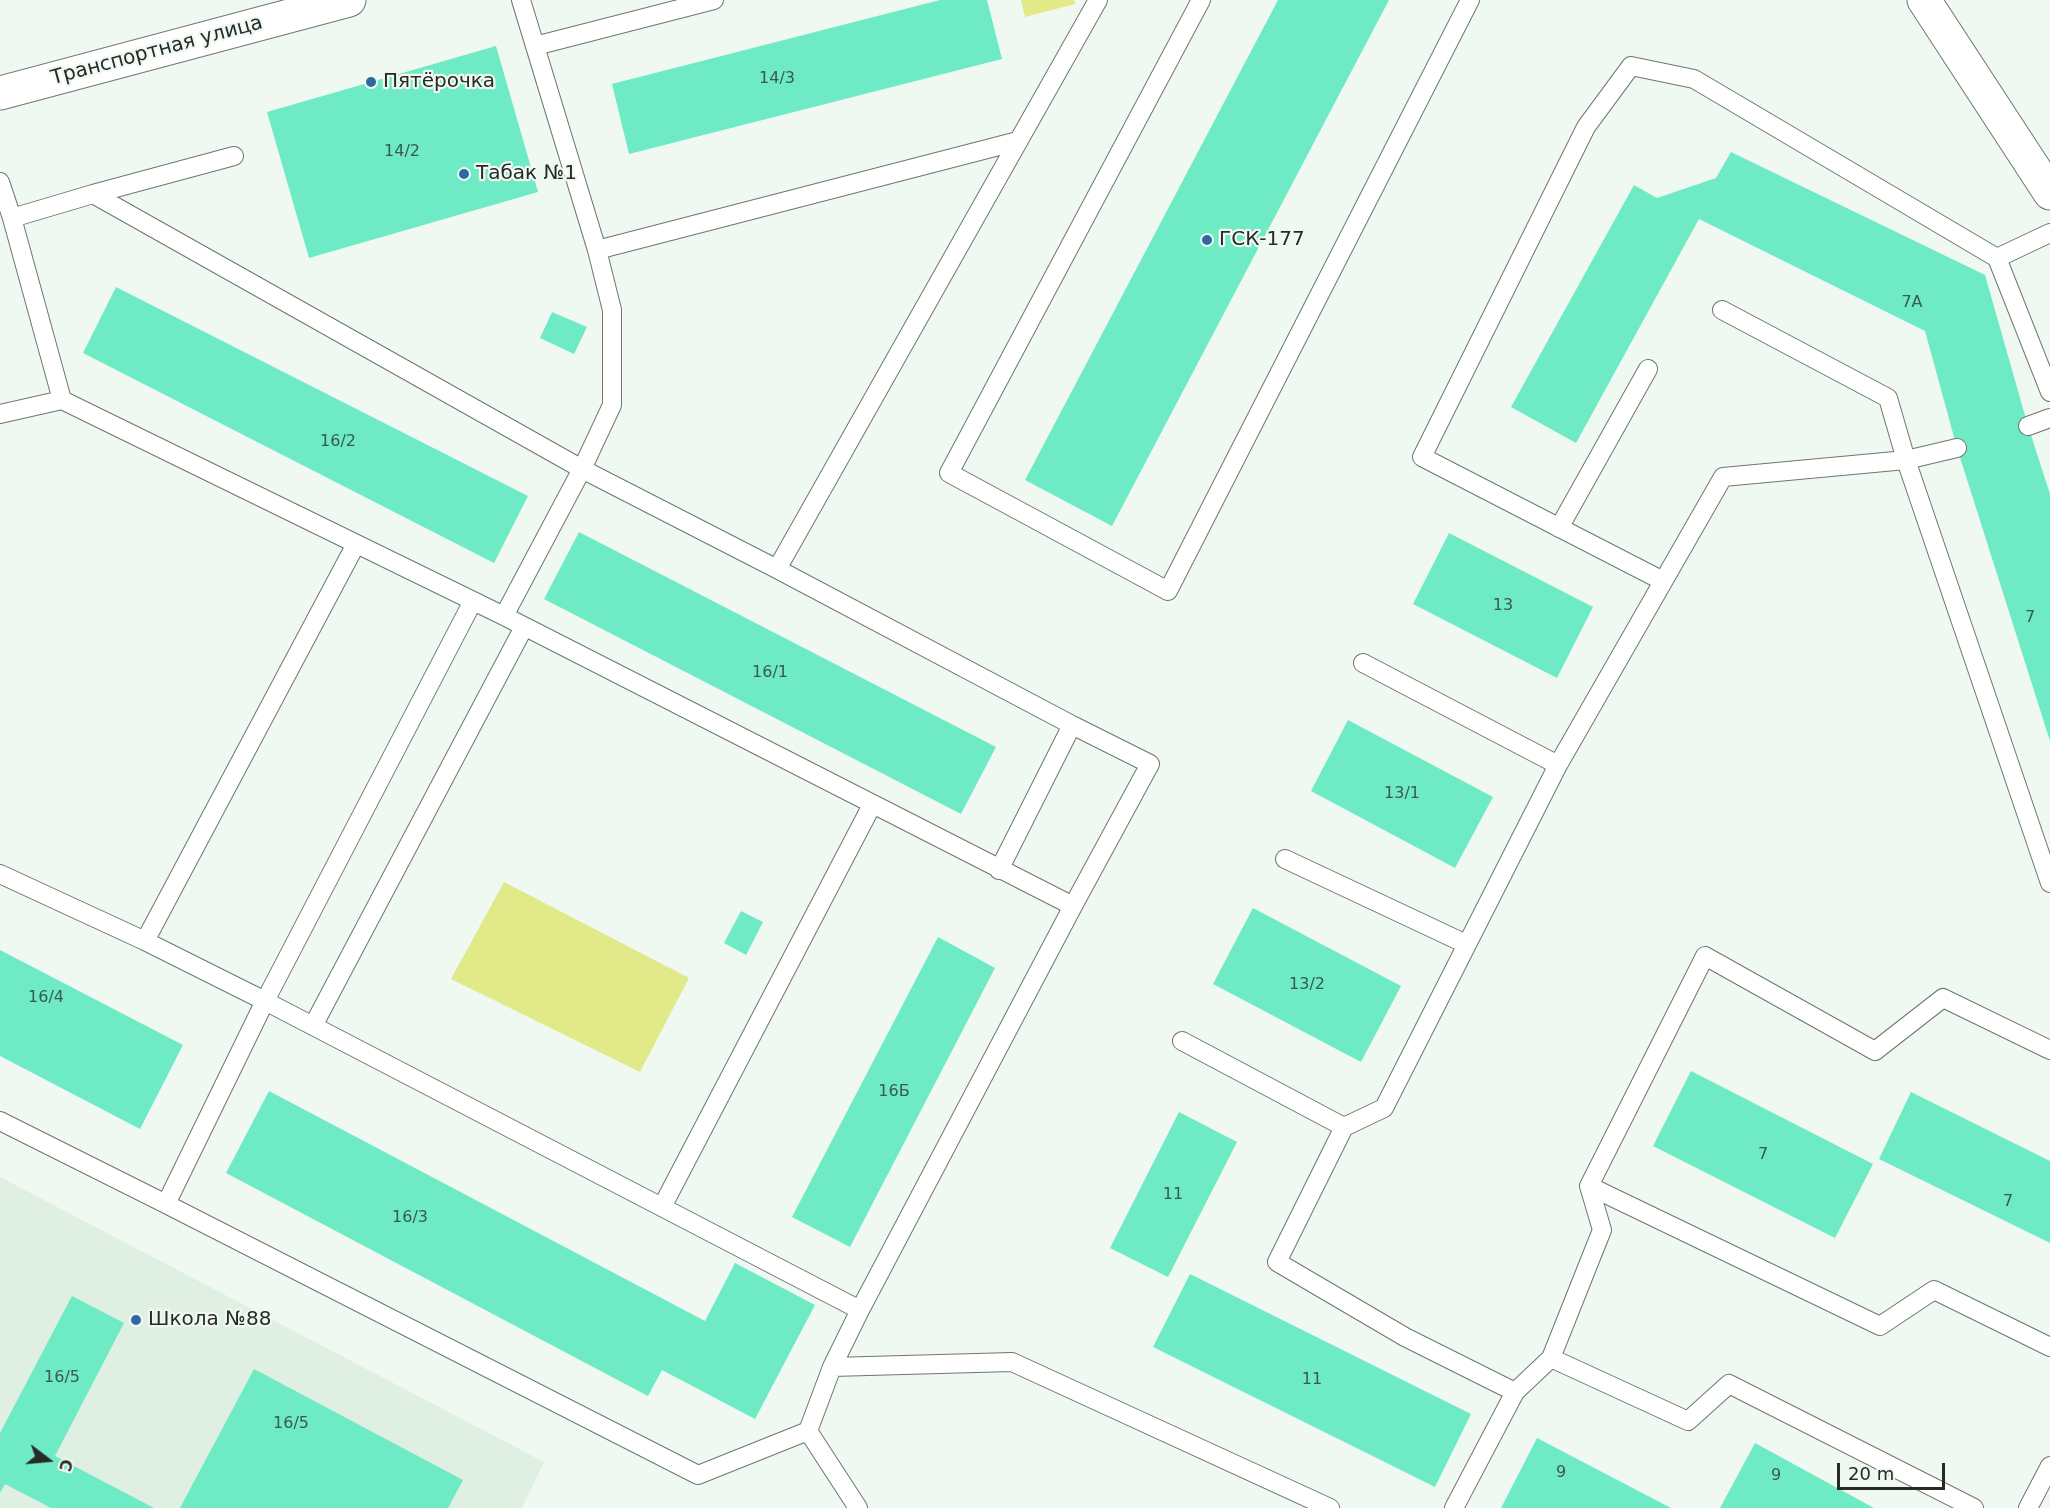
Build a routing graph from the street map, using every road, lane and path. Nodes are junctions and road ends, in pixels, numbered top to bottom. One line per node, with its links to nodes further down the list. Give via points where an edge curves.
1 (349, 0): 9 (street, Транспортная улица)
2 (521, 0): 8 (lane)
3 (714, 0): 8 (lane)
4 (1098, 0): 10 (lane)
5 (1201, 0): 6 (lane, via 949,473 1168,591)
6 (1470, 0)
7 (1924, 0): 13 (street)
8 (535, 46): 17 (lane)
9 (0, 93)
10 (1018, 141): 17 (lane); 31 (lane)
11 (234, 156): 14 (lane)
12 (0, 182): 15 (lane)
13 (2050, 193)
14 (93, 194): 15 (lane); 28 (lane)
15 (12, 218): 22 (lane)
16 (2050, 233): 18 (lane)
17 (597, 250): 28 (lane, via 612,310 612,405)
18 (1997, 258): 21 (lane); 29 (lane, via 1694,79 1631,66 1586,127 1422,457)
19 (1722, 310): 27 (lane, via 1888,398)
20 (1648, 369): 29 (lane)
21 (2050, 392)
22 (62, 400): 23 (lane); 30 (lane)
23 (0, 414)
24 (2050, 418): 25 (lane)
25 (2028, 426)
26 (1957, 448): 27 (lane)
27 (1906, 460): 32 (lane, via 1723,477); 43 (lane)
28 (582, 469): 31 (lane); 34 (lane)
29 (1559, 528): 32 (lane)
30 (356, 544): 33 (lane); 45 (lane)
31 (777, 569): 37 (lane)
32 (1663, 581): 38 (lane)
33 (472, 601): 34 (lane); 47 (lane)
34 (504, 616): 35 (lane)
35 (524, 627): 39 (lane); 48 (lane)
36 (1364, 663): 38 (lane)
37 (1072, 725): 41 (lane); 44 (lane, via 1150,764)
38 (1558, 765): 46 (lane)
39 (872, 805): 41 (lane); 55 (lane)
40 (1285, 859): 46 (lane)
41 (999, 870): 44 (lane)
42 (0, 874): 45 (lane)
43 (2050, 883)
44 (1073, 906): 56 (lane)
45 (145, 941): 47 (lane)
46 (1466, 944): 52 (lane, via 1384,1108)
47 (265, 1001): 48 (lane); 54 (lane)
48 (313, 1026): 55 (lane)
49 (1182, 1041): 52 (lane)
50 (2050, 1050): 53 (lane, via 1943,998 1875,1051 1704,956)
51 (0, 1121): 54 (lane)
52 (1344, 1127): 60 (lane, via 1277,1262 1405,1337)
53 (1590, 1186): 57 (lane, via 1880,1326 1934,1290); 58 (lane, via 1602,1230)
54 (166, 1204): 61 (lane, via 698,1475)
55 (662, 1207): 56 (lane)
56 (860, 1310): 59 (lane)
57 (2050, 1347)
58 (1551, 1358): 60 (lane); 66 (lane, via 1688,1421 1729,1384)
59 (832, 1367): 61 (lane); 64 (lane, via 1012,1362)
60 (1515, 1392): 65 (lane)
61 (808, 1431): 63 (lane)
62 (2050, 1466): 67 (lane)
63 (858, 1508)
64 (1330, 1508)
65 (1454, 1508)
66 (1974, 1508)
67 (2028, 1508)

